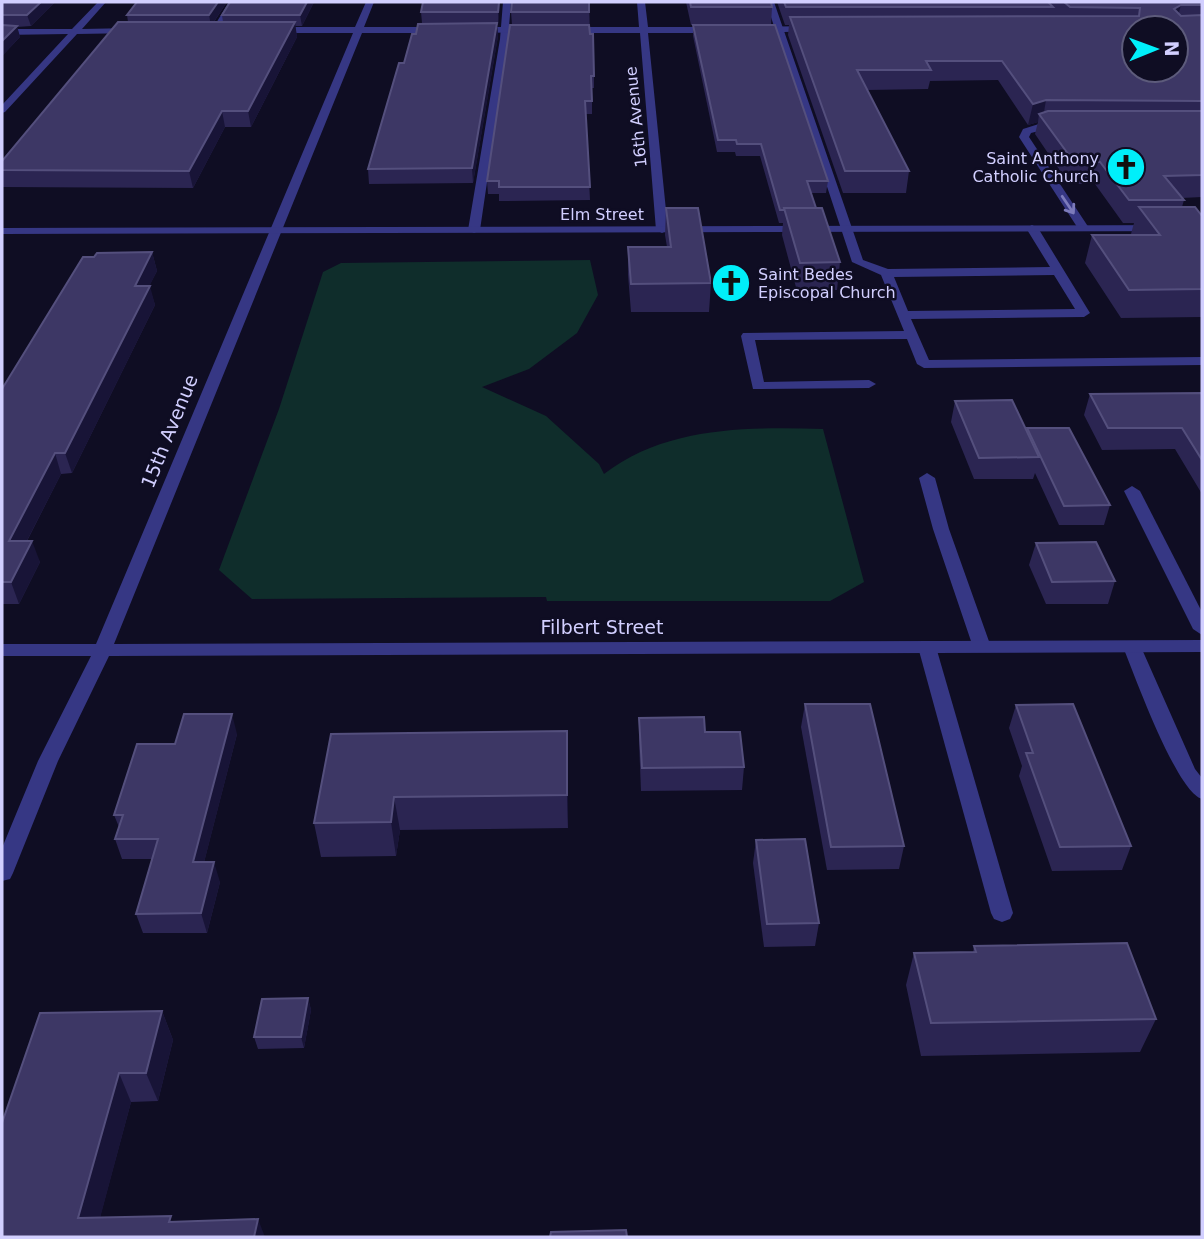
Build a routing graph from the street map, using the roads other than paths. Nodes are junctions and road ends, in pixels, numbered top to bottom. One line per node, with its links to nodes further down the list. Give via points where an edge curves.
1 (102, 2): 24 (street)
2 (233, 2): 21 (street)
3 (370, 2): 9 (street, 15th Avenue)
4 (507, 2): 12 (street)
5 (641, 2): 15 (street, 16th Avenue)
6 (770, 2): 18 (street)
7 (822, 29): 18 (street)
8 (266, 30): 9 (street)
9 (359, 30): 10 (street); 33 (street, 15th Avenue)
10 (452, 30)
11 (465, 30): 12 (street)
12 (504, 30): 13 (street); 31 (street)
13 (546, 30)
14 (560, 30): 15 (street)
15 (643, 30): 16 (street); 32 (street, 16th Avenue)
16 (725, 30)
17 (739, 30): 18 (street)
18 (780, 30): 30 (street)
19 (143, 31): 24 (street)
20 (199, 31): 21 (street)
21 (212, 31): 22 (street)
22 (226, 31)
23 (2, 32): 24 (street)
24 (74, 32): 25 (street)
25 (2, 110)
26 (1068, 126): 28 (street, one-way to 28, via 1033,128 1024,137)
27 (1032, 228): 28 (street, Elm Street); 30 (street, Elm Street); 35 (street)
28 (1083, 228): 29 (street, Elm Street)
29 (1202, 228)
30 (848, 229): 32 (street, Elm Street); 36 (street, via 858,262)
31 (474, 230): 32 (street, Elm Street); 33 (street, Elm Street)
32 (662, 230)
33 (274, 231): 34 (street, Elm Street); 48 (street, 15th Avenue)
34 (2, 232)
35 (1058, 271): 36 (street); 37 (street, via 1084,313)
36 (886, 273): 37 (street)
37 (903, 315): 38 (street)
38 (912, 335): 39 (street, via 924,364); 40 (street, via 748,336 758,386)
39 (1202, 361)
40 (869, 384)
41 (928, 478): 46 (street)
42 (1132, 491): 43 (street)
43 (1202, 629)
44 (1202, 646): 47 (street, Filbert Street)
45 (928, 647): 46 (street, Filbert Street); 48 (street, Filbert Street); 52 (street)
46 (982, 647): 47 (street, Filbert Street)
47 (1132, 647): 50 (street, via 1188,773)
48 (103, 649): 49 (street, Filbert Street); 51 (street, 15th Avenue, via 48,761)
49 (2, 650)
50 (1202, 791)
51 (2, 873)
52 (1002, 914)

